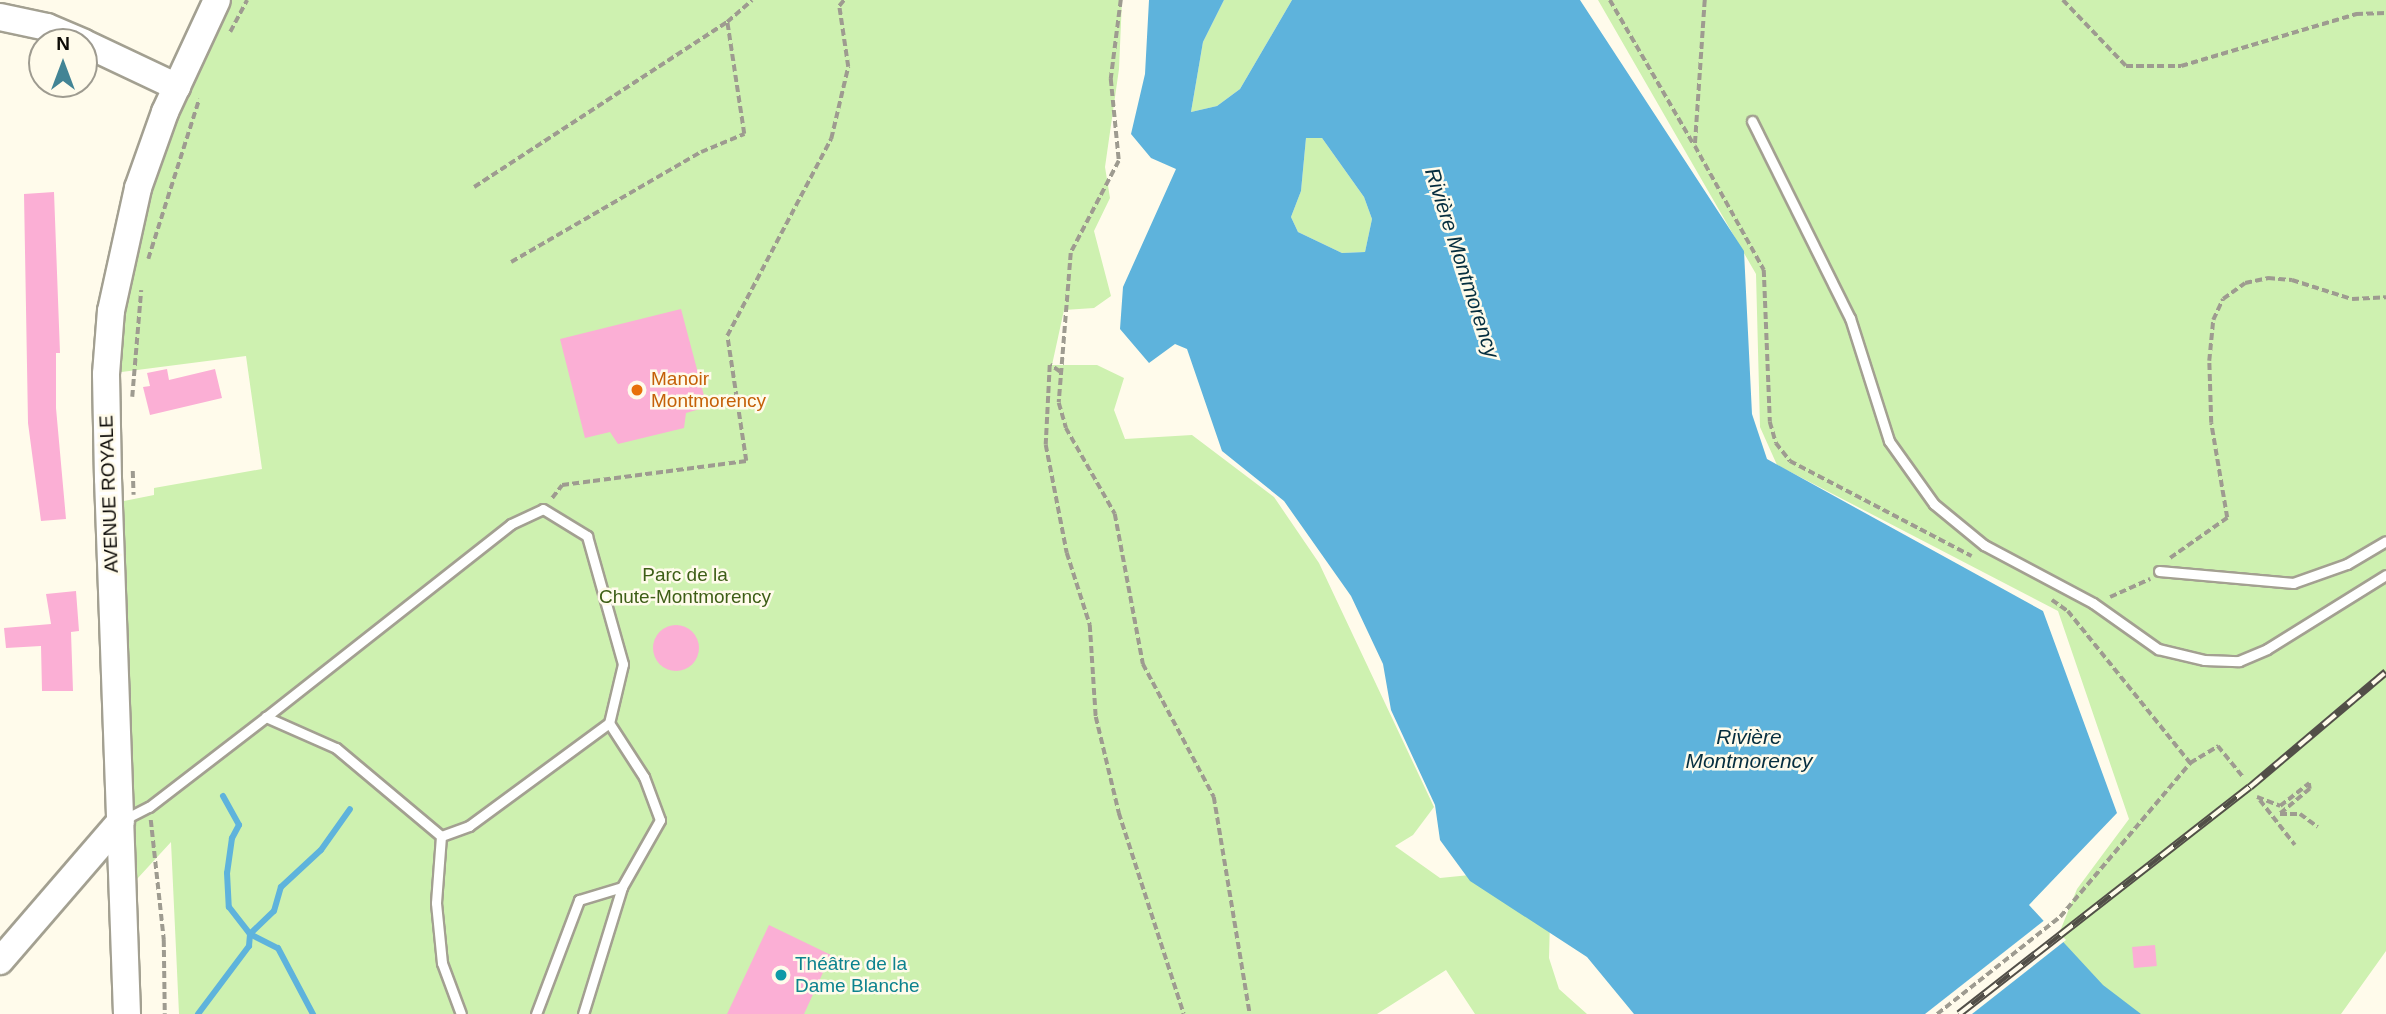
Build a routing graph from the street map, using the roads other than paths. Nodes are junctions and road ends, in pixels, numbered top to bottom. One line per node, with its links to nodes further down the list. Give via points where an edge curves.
1 (217, 0): 5 (main road, AVENUE ROYALE)
2 (0, 17): 3 (main road)
3 (49, 28)
4 (98, 49): 5 (main road)
5 (177, 87): 12 (main road, AVENUE ROYALE, via 138,188 122,249 106,374)
6 (1752, 121): 9 (lane, via 1850,318 1889,441 1934,504 1974,537 2093,603 2158,649 2204,660 2239,661 2267,649)
7 (2386, 541): 8 (lane, via 2347,564 2293,583)
8 (2159, 571)
9 (2386, 575)
10 (266, 717): 11 (lane, via 511,524 543,509 587,536 623,664); 12 (lane, via 149,807); 13 (lane, via 335,748)
11 (609, 723): 13 (lane, via 469,826); 14 (lane, via 644,776 660,820)
12 (121, 821): 15 (main road); 16 (main road, AVENUE ROYALE)
13 (441, 836): 17 (lane, via 436,903 442,963)
14 (622, 887): 18 (lane, via 579,900); 19 (lane)
15 (0, 961)
16 (127, 1014)
17 (461, 1014)
18 (536, 1014)
19 (583, 1014)

